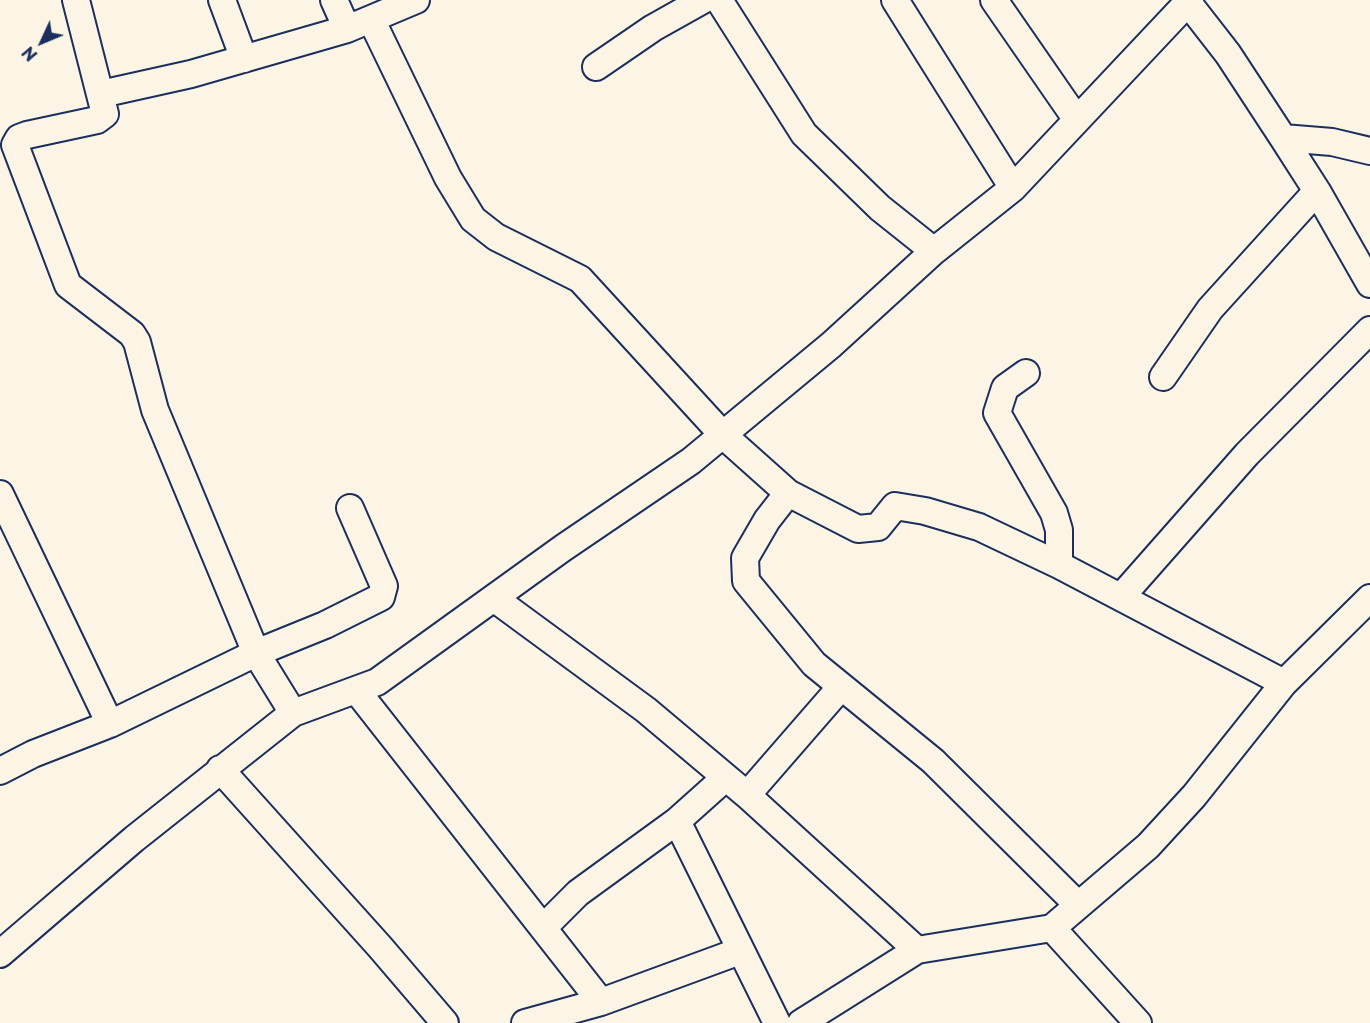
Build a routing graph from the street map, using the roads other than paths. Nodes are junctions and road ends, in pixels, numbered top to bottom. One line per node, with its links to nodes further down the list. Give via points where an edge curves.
1 (76, 0): 14 (street)
2 (222, 0): 12 (street)
3 (334, 0): 11 (street)
4 (416, 0): 10 (street)
5 (704, 0): 13 (street, via 653,28)
6 (719, 0): 20 (street, via 804,134 880,208)
7 (895, 0): 18 (street)
8 (994, 0): 15 (street)
9 (1188, 1): 15 (street); 16 (street)
10 (371, 19): 11 (street); 25 (street, via 472,219 495,237 580,279)
11 (347, 29): 12 (street)
12 (244, 59): 14 (street)
13 (596, 67)
14 (101, 94): 33 (street, via 105,114 97,120 27,135 15,145 68,285 137,342 156,410)
15 (1077, 120): 18 (street)
16 (1283, 138): 17 (street, via 1332,142); 19 (street)
17 (1370, 151)
18 (1013, 188): 20 (street)
19 (1317, 190): 21 (street); 24 (street, via 1210,309)
20 (934, 251): 25 (street, via 831,345)
21 (1370, 284)
22 (1370, 330): 30 (street, via 1247,454)
23 (1026, 373): 29 (street, via 1005,388 997,413 1054,513 1059,530)
24 (1163, 377)
25 (723, 435): 26 (street); 31 (street)
26 (789, 493): 29 (street, via 858,529 878,527 895,506 979,527); 35 (street, via 767,520 745,558 746,581 814,664)
27 (0, 494): 38 (street)
28 (350, 508): 33 (street, via 384,586 381,597 325,626)
29 (1059, 565): 30 (street)
30 (1121, 597): 34 (street)
31 (495, 598): 36 (street, via 376,682); 41 (street, via 646,710)
32 (1370, 598): 34 (street)
33 (256, 653): 37 (street); 38 (street)
34 (1284, 683): 44 (street, via 1194,796 1148,846)
35 (840, 688): 42 (street); 44 (street, via 886,720 933,761)
36 (357, 691): 37 (street); 45 (street)
37 (293, 713): 39 (street)
38 (110, 724): 40 (street)
39 (220, 769): 49 (street); 51 (street)
40 (0, 771)
41 (725, 777): 42 (street); 43 (street)
42 (747, 795): 47 (street)
43 (677, 821): 45 (street, via 606,870); 48 (street)
44 (1077, 904): 46 (street)
45 (543, 928): 50 (street)
46 (1052, 928): 47 (street); 55 (street)
47 (917, 950): 54 (street)
48 (740, 951): 50 (street); 53 (street)
49 (0, 954)
50 (601, 1002): 52 (street)
51 (445, 1023)
52 (525, 1023)
53 (777, 1023)
54 (801, 1023)
55 (1138, 1023)

